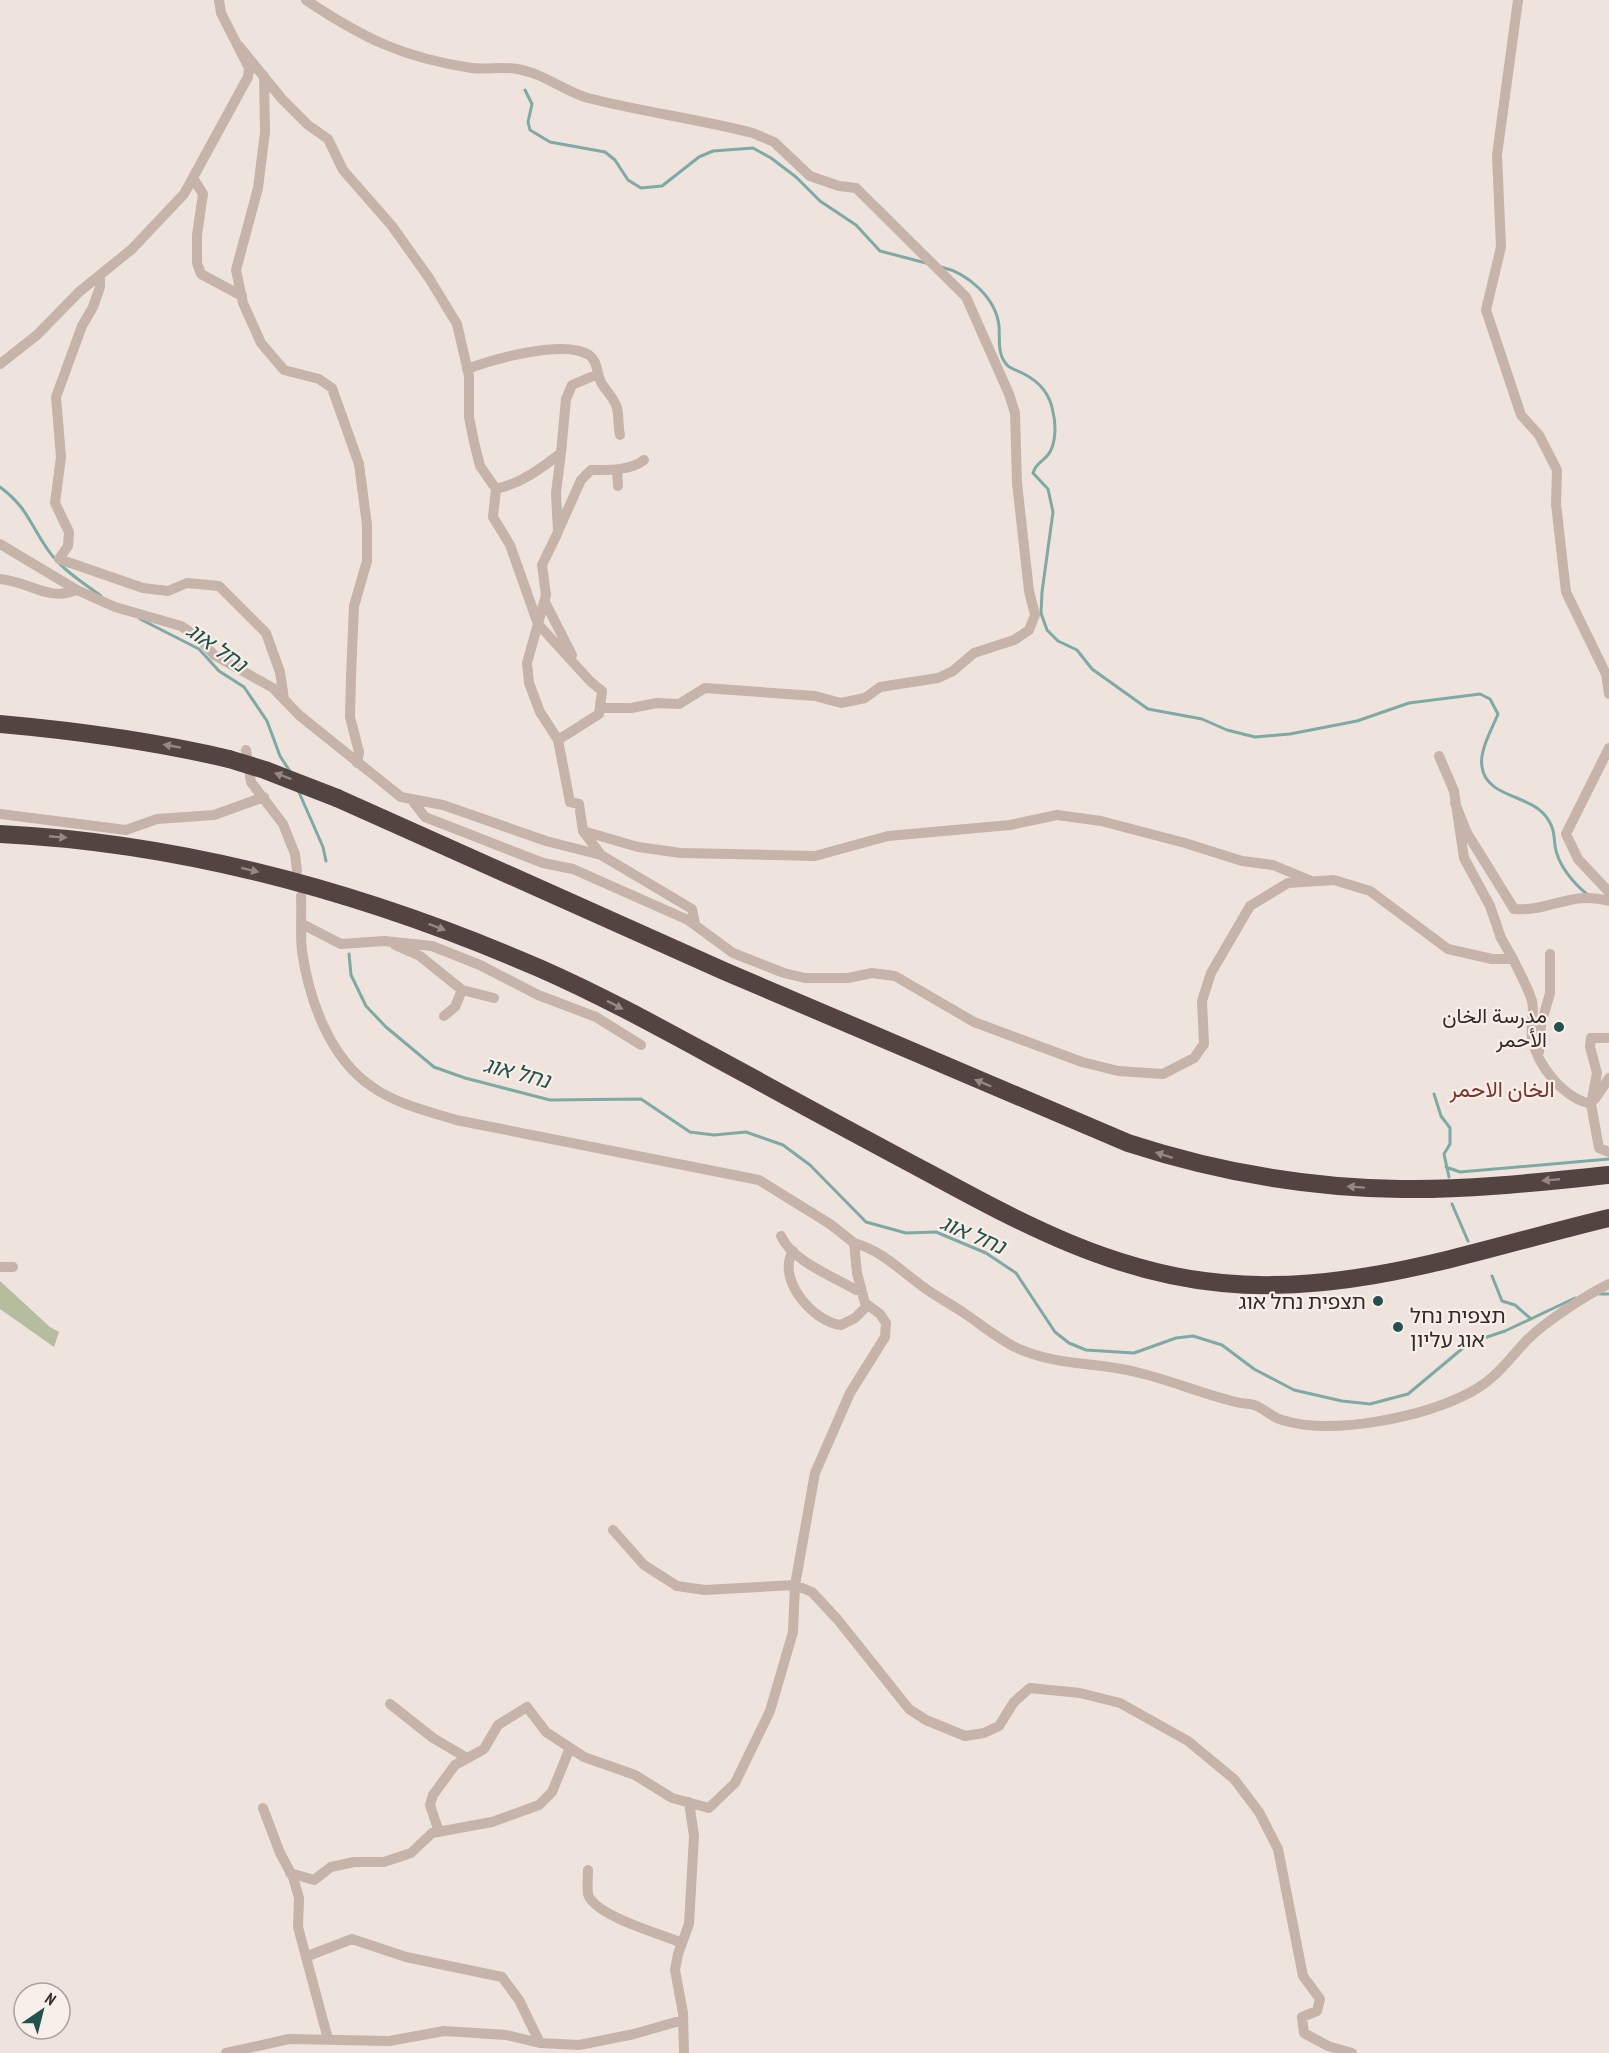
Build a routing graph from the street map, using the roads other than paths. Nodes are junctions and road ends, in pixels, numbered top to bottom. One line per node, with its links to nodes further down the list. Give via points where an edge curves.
1 (219, 0): 4 (street, via 221,13)
2 (306, 0): 27 (street, via 353,32 425,60 475,69 515,68 535,73 585,97 753,133 774,142 810,176 856,188 966,297 1008,394 1015,413 1017,483 1035,615 1029,630 1014,640 974,653 938,678 880,687 865,698 841,703 815,696 705,688 679,704)
3 (1518, 0): 25 (street, via 1497,154 1501,248 1486,310 1521,415 1539,435 1557,470 1556,504 1566,592 1606,674)
4 (239, 45): 5 (street); 6 (street, via 249,68 248,77)
5 (264, 76): 8 (street, via 265,132 258,188 236,270); 10 (street, via 308,125 328,139 343,170 392,226 429,278 457,324)
6 (193, 178): 7 (street, via 184,195 162,219); 8 (street, via 203,194 196,235 201,274)
7 (100, 275): 9 (street); 26 (street, via 93,307 56,397 61,457 55,503 69,532 68,546 59,559 143,588 168,591 188,583 219,586 266,633 280,672)
8 (242, 296): 33 (street, via 261,343 284,370 319,379 332,388 359,464 367,561 354,606 350,717 359,752)
9 (0, 364)
10 (467, 369): 11 (street, via 487,361 565,349 592,356); 17 (street, via 474,442 480,466)
11 (598, 374): 12 (street, via 618,410); 13 (street, via 572,386 566,399)
12 (620, 435)
13 (561, 453): 17 (street, via 514,485); 18 (street, via 556,493)
14 (644, 460): 15 (street)
15 (617, 470): 16 (street); 18 (street, via 591,470 581,480)
16 (618, 486)
17 (496, 489): 23 (street, via 493,517 510,545)
18 (558, 532): 22 (street, via 542,566)
19 (0, 544): 21 (street)
20 (0, 579): 21 (street, via 19,580 56,596)
21 (77, 590): 26 (street, via 181,626 214,655 273,688)
22 (545, 602): 23 (street); 24 (street)
23 (538, 624): 24 (street); 29 (street, via 527,663 529,683 540,712)
24 (576, 665): 27 (street, via 602,691)
25 (1609, 694)
26 (284, 699): 33 (street)
27 (600, 708): 29 (street, via 599,714)
28 (0, 724): 60 (highway, one-way to 28, bridge, via 1402,1189 1287,1180 1177,1159 1107,1135 745,981 337,798 265,770 112,736)
29 (558, 740): 38 (street, via 570,802 579,804)
30 (1609, 748): 43 (street, via 1566,834 1578,858)
31 (246, 750): 34 (street, via 251,782)
32 (1439, 756): 36 (street)
33 (357, 763): 35 (street, via 401,797)
34 (264, 797): 37 (street, via 214,815 157,819 126,830); 41 (street, via 283,824)
35 (411, 799): 40 (street); 47 (street, via 425,817 543,863 573,869)
36 (1455, 803): 45 (street, via 1467,833 1515,909 1532,910 1570,898); 50 (street, via 1464,858)
37 (0, 814)
38 (582, 831): 40 (street); 42 (street, via 638,847 681,853 815,856 888,836 1010,825 1057,815 1101,821 1242,861 1273,866)
39 (0, 834): 61 (highway, one-way to 61, via 96,841 175,854 294,882 430,925 542,970 625,1010 1013,1219 1084,1252 1142,1269 1224,1284 1335,1282 1411,1268)
40 (601, 855): 47 (street, via 692,909)
41 (297, 871)
42 (1309, 880): 47 (street, via 1277,888 1250,906 1206,984 1202,1001 1204,1044 1194,1058 1163,1074 1135,1073 1082,1062 974,1022 895,976 805,978 784,973 733,953); 50 (street, via 1334,880 1370,891 1448,949 1492,959)
43 (1609, 892)
44 (300, 896): 46 (street)
45 (1609, 901)
46 (302, 924): 48 (street, via 341,944); 63 (street, via 311,998 353,1072 373,1087 409,1106 456,1120 759,1180)
47 (695, 924)
48 (384, 940): 51 (street, via 420,956); 55 (street, via 432,946 480,965 538,995 596,1017)
49 (1550, 954): 56 (street, via 1550,993 1541,1025)
50 (1513, 959): 56 (street, via 1532,1002 1532,1039)
51 (462, 990): 52 (street); 53 (street, via 455,1006)
52 (494, 998)
53 (444, 1016)
54 (1609, 1038): 58 (street, via 1591,1038 1598,1073)
55 (641, 1045)
56 (1539, 1056): 58 (street, via 1559,1086 1578,1101)
57 (1609, 1078): 58 (street)
58 (1591, 1104): 59 (street, via 1599,1148)
59 (1609, 1152)
60 (1609, 1174)
61 (1609, 1218)
62 (781, 1236): 64 (street)
63 (854, 1243): 67 (street, via 888,1259 924,1288 1027,1352 1067,1363 1135,1371 1253,1404 1282,1420 1307,1424 1378,1420 1469,1393 1507,1365 1527,1340 1556,1317); 68 (street)
64 (793, 1251): 68 (street, via 856,1290); 69 (street, via 789,1268 796,1291 822,1320 841,1325)
65 (0, 1267): 66 (street)
66 (13, 1267)
67 (1609, 1284)
68 (861, 1289): 69 (street)
69 (868, 1305): 71 (street, via 886,1323 885,1337 850,1393 815,1473)
70 (613, 1530): 71 (street, via 644,1565 677,1586 705,1590)
71 (795, 1585): 75 (street, via 793,1632 770,1711 735,1783 709,1808); 87 (street, via 812,1592 824,1603 909,1709 965,1736 999,1726 1014,1702 1030,1688 1080,1693 1120,1703 1188,1740 1234,1779 1259,1812 1278,1849 1303,1976 1320,1999 1317,2012 1302,2017 1304,2033)
72 (390, 1704): 74 (street, via 433,1738)
73 (570, 1748): 74 (street, via 546,1732 527,1707 498,1725 484,1749); 75 (street, via 635,1775 672,1798); 77 (street, via 552,1792 539,1805 492,1822)
74 (467, 1758): 77 (street, via 455,1765 433,1795 430,1805)
75 (689, 1802): 80 (street, via 693,1825 691,1903)
76 (263, 1808): 79 (street)
77 (439, 1832): 79 (street, via 432,1833 411,1852 384,1862 331,1867 314,1880)
78 (588, 1870): 80 (street, via 588,1894 595,1904 616,1917)
79 (290, 1872): 81 (street, via 299,1899 298,1927)
80 (682, 1943): 82 (street, via 675,1970)
81 (308, 1956): 83 (street); 84 (street, via 352,1939 406,1957 502,1977 519,2000)
82 (683, 2020): 84 (street, via 579,2045); 86 (street)
83 (328, 2039): 84 (street, via 389,2041 444,2031 506,2035); 85 (street, via 289,2039)
84 (540, 2043)
85 (226, 2053)
86 (684, 2053)
87 (1352, 2053)

